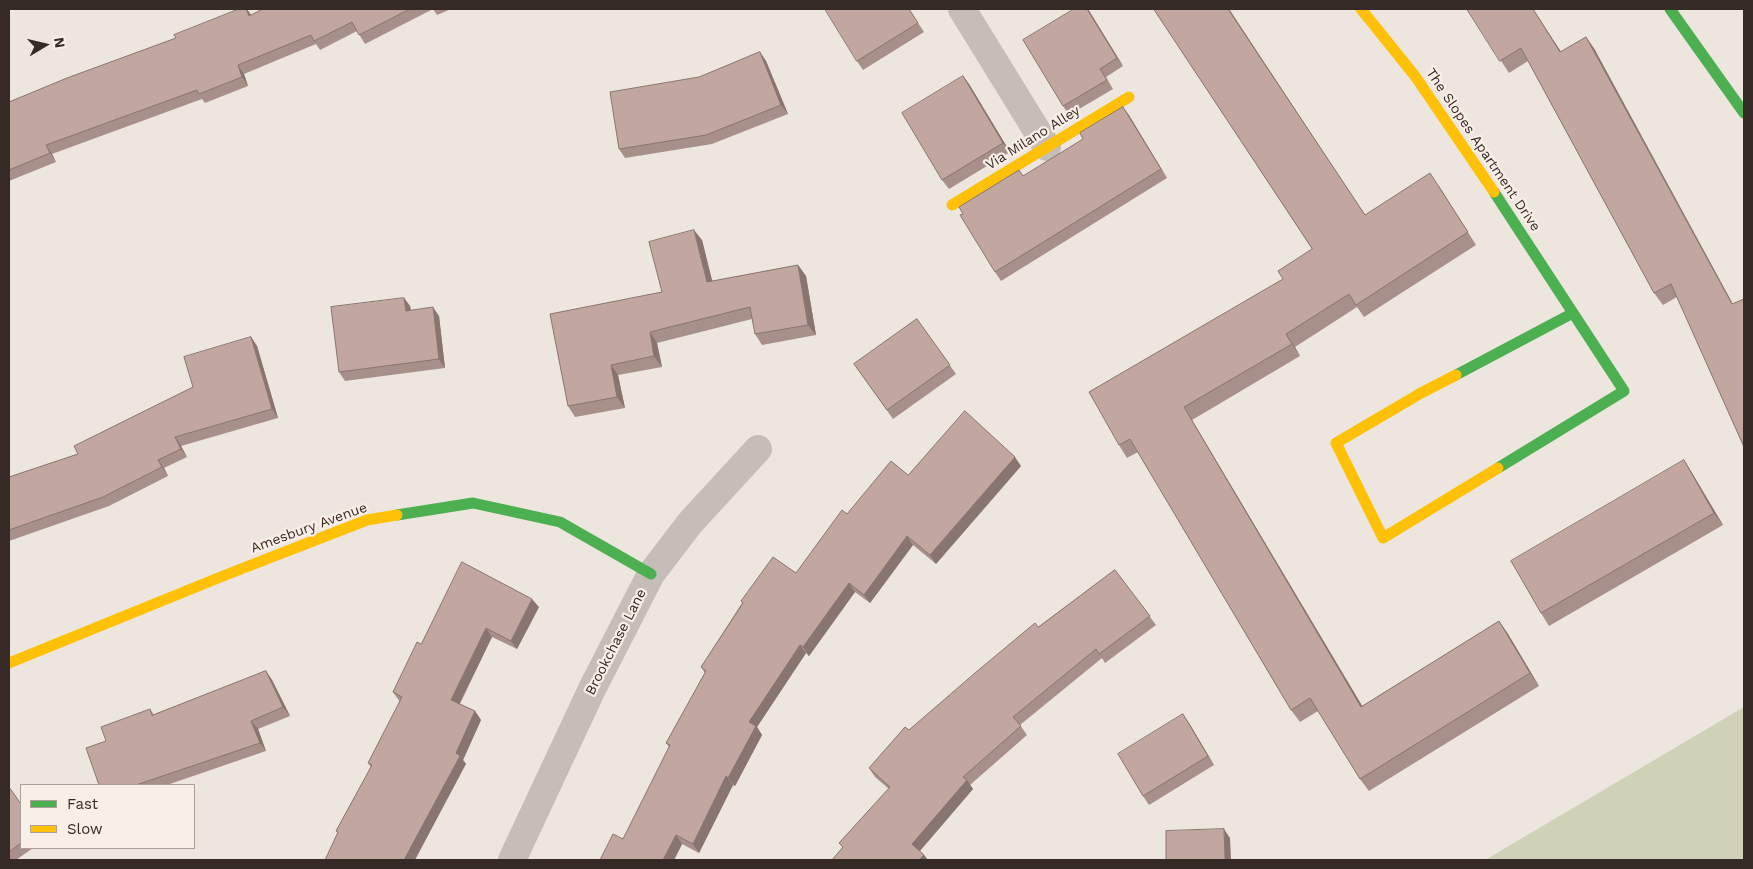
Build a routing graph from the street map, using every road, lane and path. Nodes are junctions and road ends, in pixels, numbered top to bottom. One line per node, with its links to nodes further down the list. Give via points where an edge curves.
1 (962, 9): 6 (street)
2 (1361, 9): 8 (street, The Slopes Apartment Drive, via 1387,38 1447,121)
3 (1670, 9): 5 (street)
4 (1129, 97): 6 (street, Via Milano Alley)
5 (1744, 113)
6 (1047, 147): 7 (street, Via Milano Alley)
7 (952, 205)
8 (1573, 313): 8 (street, The Slopes Apartment Drive, via 1624,391 1382,538 1336,443 1421,393)
9 (758, 449): 10 (street, Brookchase Lane, via 690,523)
10 (651, 574): 11 (street, Amesbury Avenue, via 560,522 473,503 367,520); 12 (street, Brookchase Lane, via 592,689)
11 (9, 663)
12 (512, 860)

